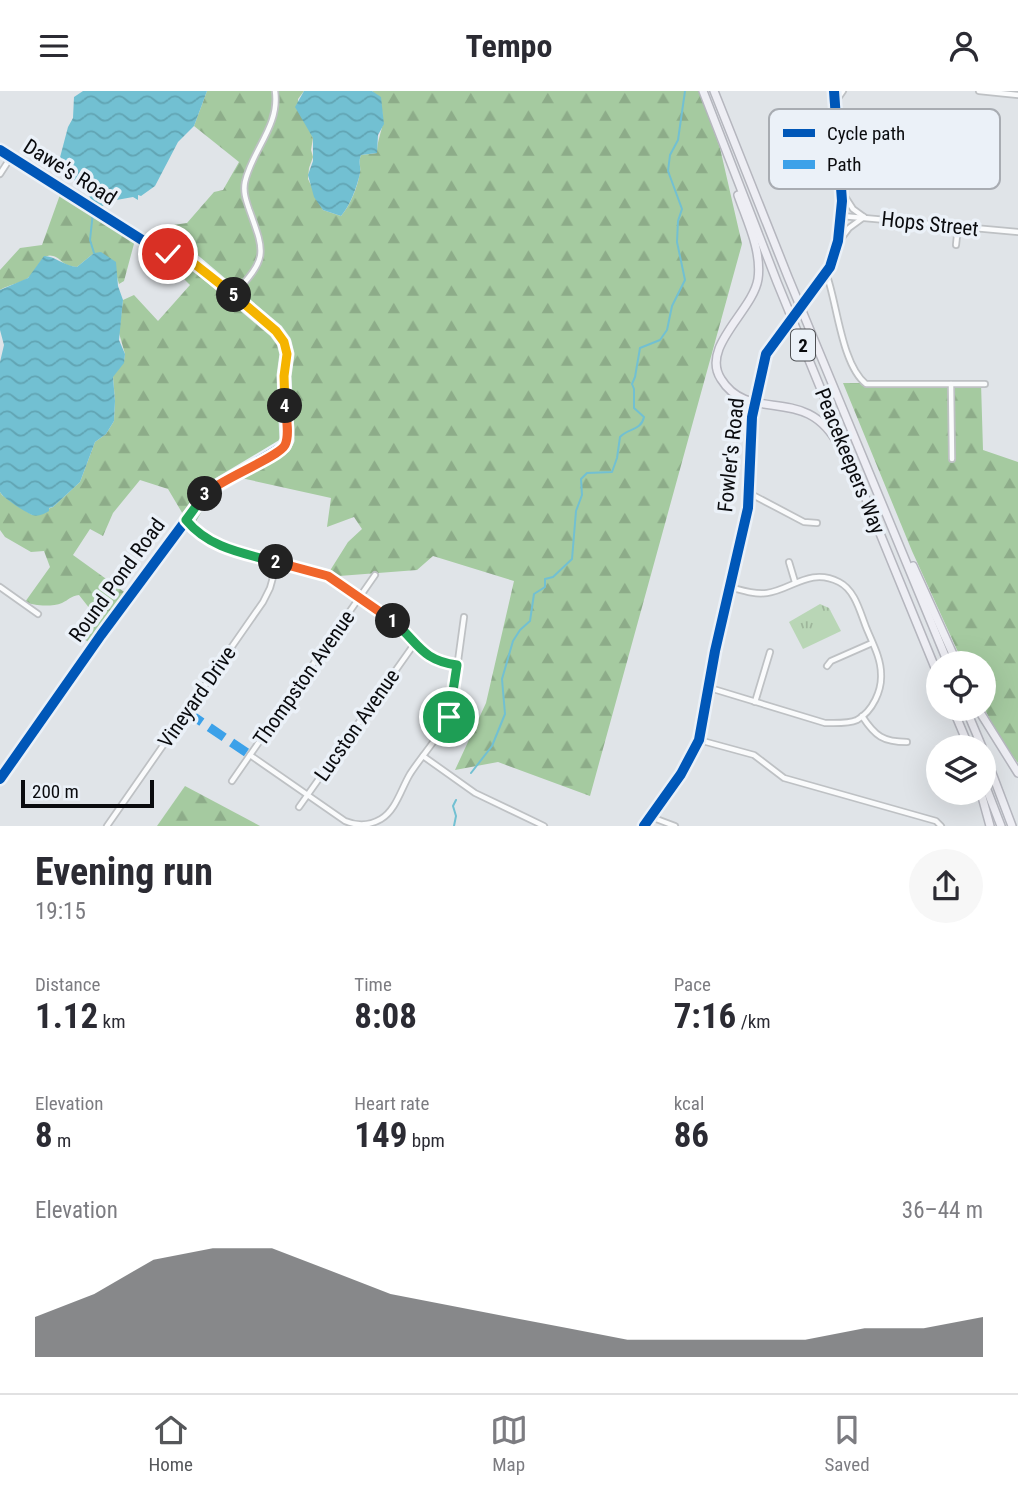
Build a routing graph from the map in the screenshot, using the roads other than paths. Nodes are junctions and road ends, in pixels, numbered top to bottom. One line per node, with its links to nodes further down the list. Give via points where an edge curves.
1 (275, 91): 22 (street, via 275,113 244,188 261,256 255,271)
2 (703, 91): 12 (highway, Peacekeepers Way / 2)
3 (714, 91): 29 (highway, Peacekeepers Way / 2)
4 (834, 91): 8 (street, Fowler's Road)
5 (843, 91): 8 (street)
6 (979, 91): 7 (street)
7 (1018, 95)
8 (833, 104): 9 (street, Fowler's Road)
9 (833, 109)
10 (0, 150): 11 (street, Dawe's Road)
11 (11, 157): 13 (street); 22 (street, Dawe's Road, via 150,245 187,258)
12 (731, 165): 26 (highway, via 759,269 752,298 719,347 716,366 728,388); 32 (highway, Peacekeepers Way / 2)
13 (0, 174)
14 (841, 189): 15 (street, Fowler's Road); 16 (street)
15 (842, 216): 16 (street, Hops Street); 19 (street, Fowler's Road)
16 (864, 217): 17 (street, Hops Street); 19 (street)
17 (958, 226): 18 (street, Hops Street); 20 (street)
18 (1018, 232)
19 (838, 241): 21 (street, Fowler's Road)
20 (956, 245)
21 (826, 273): 24 (street, via 839,330 862,380 872,385); 26 (street, Fowler's Road, bridge, via 766,354)
22 (234, 295): 23 (street, Dawe's Road, via 276,331)
23 (286, 348): 30 (street, Round Pond Road, via 285,446 215,486)
24 (951, 384): 25 (street); 27 (street)
25 (985, 384)
26 (755, 403): 28 (street, Fowler's Road); 32 (highway, via 798,408 823,423 836,439)
27 (952, 459)
28 (749, 493): 31 (street, via 804,522); 38 (street, Fowler's Road)
29 (890, 518): 45 (highway, Peacekeepers Way / 2); 46 (highway)
30 (186, 520): 34 (street, via 212,543); 59 (street, Round Pond Road)
31 (817, 523)
32 (876, 525): 44 (highway, Peacekeepers Way / 2)
33 (789, 562): 36 (street)
34 (277, 563): 39 (street, via 328,576); 68 (street, Vineyard Drive, via 263,602)
35 (376, 575): 39 (street, Thompston Avenue)
36 (796, 582): 38 (street, via 764,594); 43 (street, via 823,577 839,582 850,592)
37 (0, 587): 40 (street)
38 (729, 587): 50 (street, Fowler's Road)
39 (360, 598): 42 (street); 56 (street, Thompston Avenue)
40 (38, 614)
41 (464, 617): 48 (street)
42 (415, 643): 48 (street, via 434,660); 62 (street, Lucston Avenue)
43 (872, 643): 49 (street); 52 (street, via 881,673 879,692)
44 (928, 651)
45 (943, 651)
46 (951, 651)
47 (770, 652): 51 (street)
48 (457, 665): 57 (street, via 449,717)
49 (827, 666)
50 (710, 688): 51 (street); 54 (street, Fowler's Road)
51 (755, 702): 52 (street, via 825,723)
52 (862, 716): 55 (street, via 877,736)
53 (986, 721): 58 (highway)
54 (699, 740): 66 (street, Fowler's Road); 67 (street, via 754,755 783,778)
55 (908, 742)
56 (250, 755): 60 (street, Thompston Avenue); 62 (street)
57 (423, 756): 62 (street, via 390,810 373,824 352,824); 69 (street, via 484,798)
58 (1018, 773)
59 (0, 779)
60 (232, 781)
61 (996, 784): 74 (highway)
62 (308, 795): 65 (street, Lucston Avenue)
63 (984, 805): 72 (highway)
64 (993, 805): 73 (highway)
65 (299, 807)
66 (651, 817): 70 (street, Fowler's Road); 71 (street)
67 (940, 825)
68 (107, 826)
69 (544, 826)
70 (644, 826)
71 (676, 826)
72 (990, 826)
73 (1001, 826)
74 (1012, 826)

